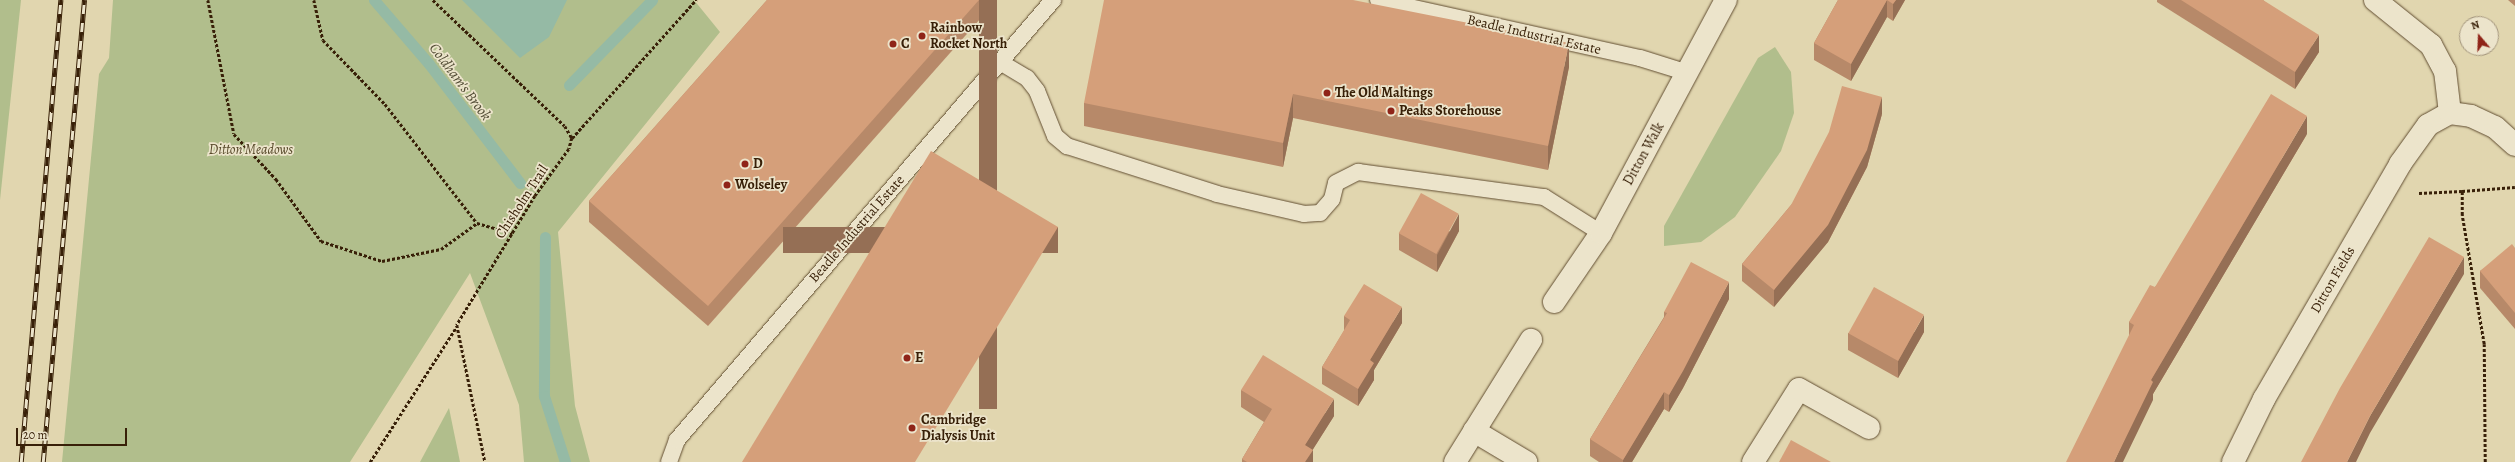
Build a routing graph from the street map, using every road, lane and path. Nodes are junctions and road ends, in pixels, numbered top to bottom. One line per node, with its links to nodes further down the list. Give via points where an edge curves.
1 (208, 0): 17 (path, via 234,134 276,179 321,241 382,261 441,249)
2 (314, 0): 17 (path, via 323,40 385,104)
3 (434, 0): 12 (path, via 564,126)
4 (696, 0): 12 (path, Chisholm Trail)
5 (1053, 0): 9 (lane, Beadle Industrial Estate)
6 (1378, 0): 10 (lane, Beadle Industrial Estate, via 1640,58)
7 (1726, 0): 10 (street, Ditton Walk)
8 (2375, 0): 11 (street, via 2431,45 2445,71)
9 (1000, 62): 19 (lane, via 1027,78 1037,91 1055,136 1067,146 1217,194 1304,214 1320,213 1332,199 1336,184 1358,172 1544,197); 27 (lane, Beadle Industrial Estate, via 677,440)
10 (1688, 72): 19 (street, Ditton Walk)
11 (2450, 113): 13 (street, via 2471,116 2495,127); 16 (street, Ditton Fields, via 2428,124)
12 (572, 138): 18 (path, Chisholm Trail, via 569,149)
13 (2515, 145)
14 (2515, 187): 15 (path)
15 (2462, 191): 16 (path); 32 (path, via 2462,215 2484,344)
16 (2382, 195): 31 (street, Ditton Fields, via 2264,399)
17 (477, 223): 18 (path)
18 (513, 233): 21 (path, Chisholm Trail)
19 (1601, 234): 20 (street, Ditton Walk)
20 (1554, 302)
21 (457, 325): 25 (path, Chisholm Trail); 26 (path)
22 (1531, 340): 24 (street)
23 (1869, 428): 30 (street, via 1799,389)
24 (1474, 431): 28 (street); 29 (street)
25 (370, 462)
26 (485, 462)
27 (668, 462)
28 (1455, 462)
29 (1526, 462)
30 (1753, 462)
31 (2233, 462)
32 (2485, 462)

